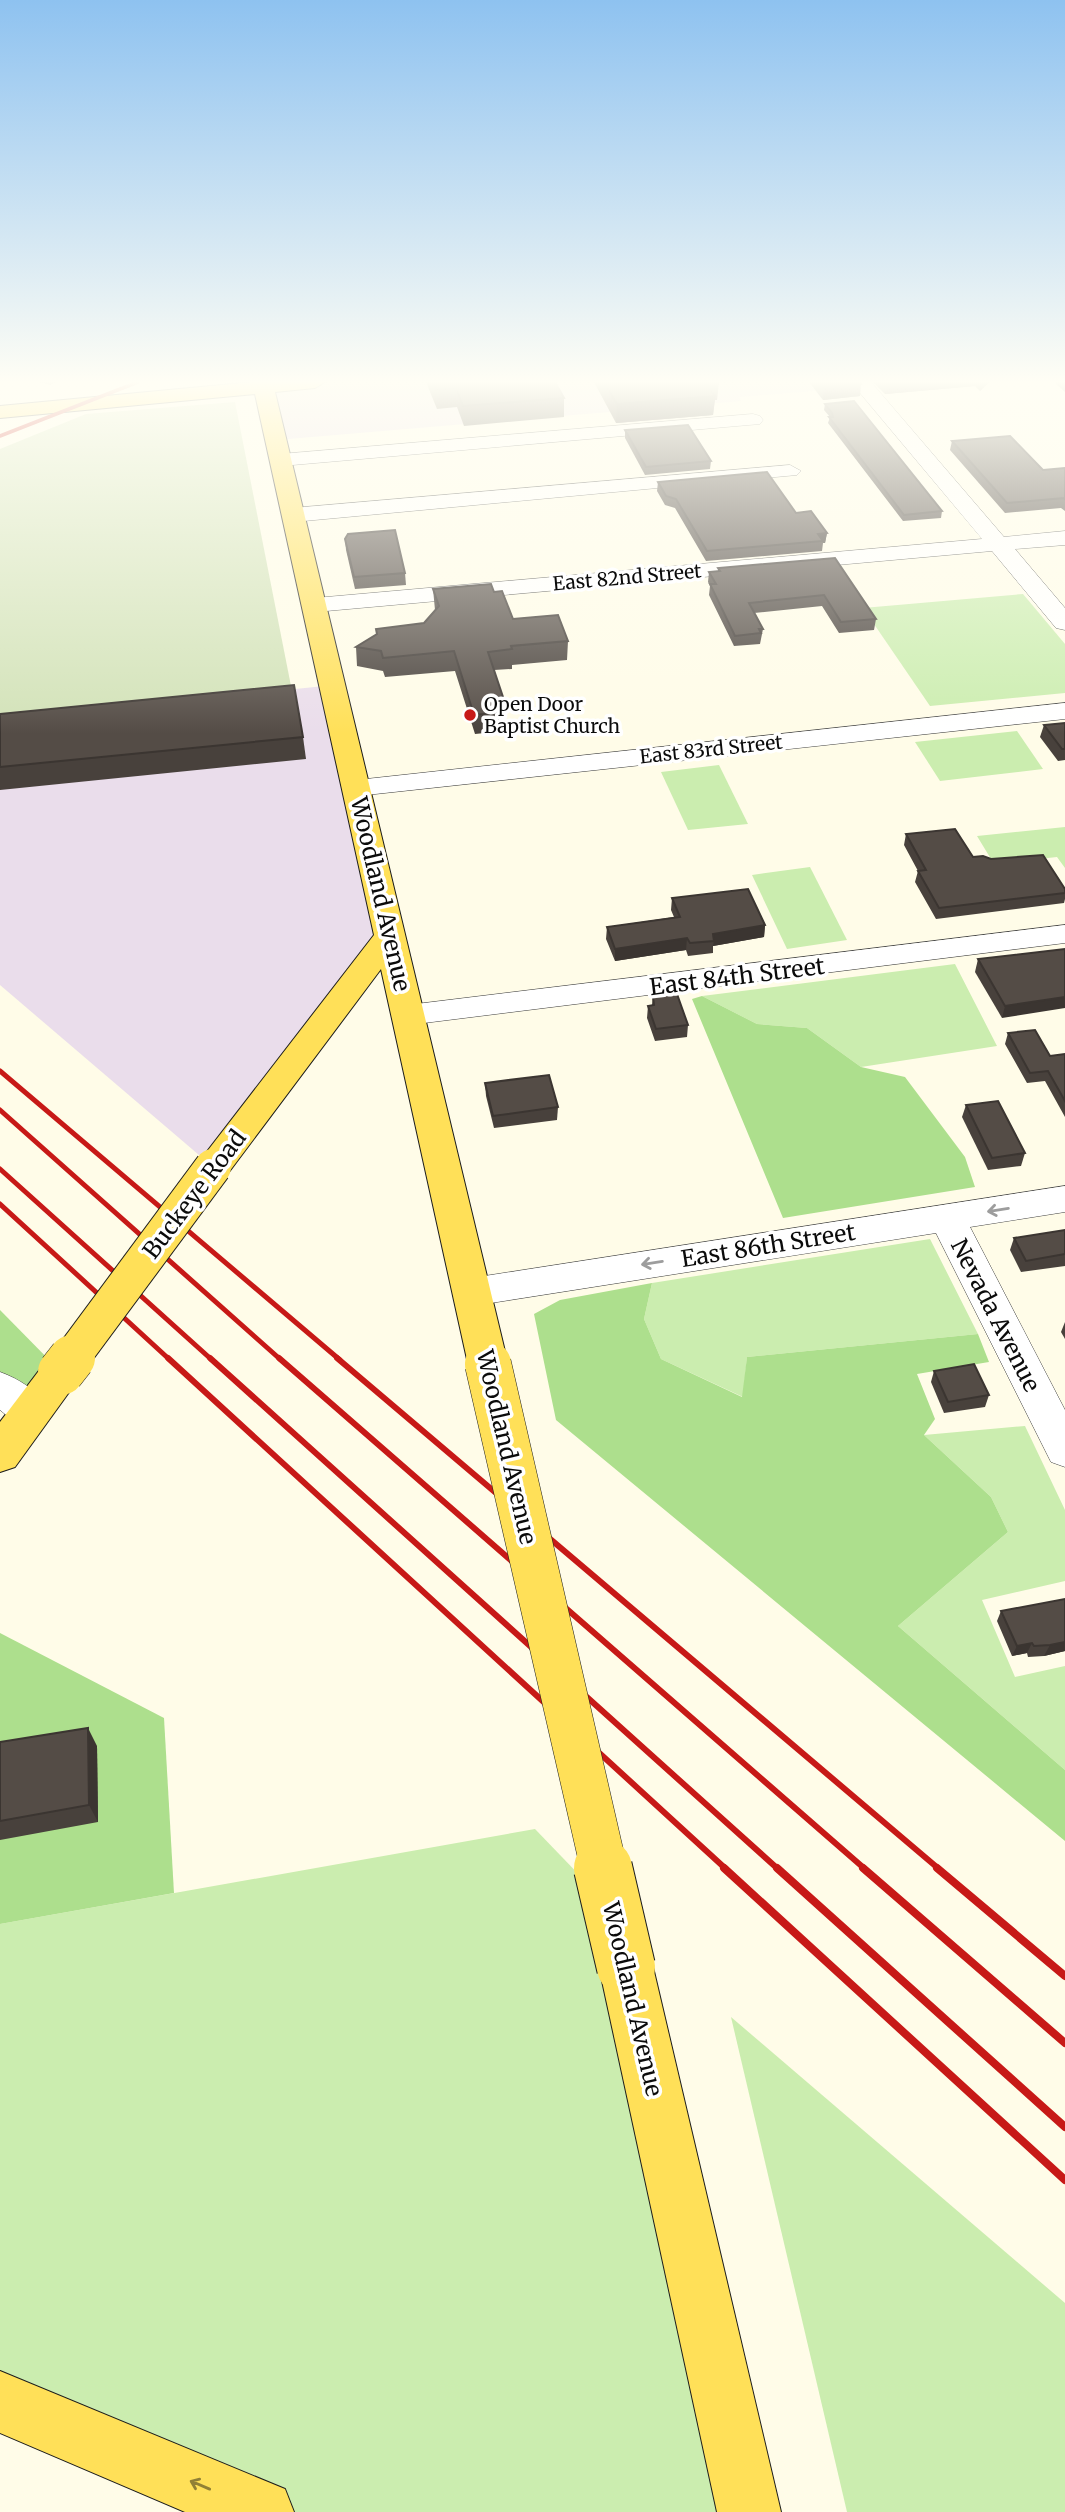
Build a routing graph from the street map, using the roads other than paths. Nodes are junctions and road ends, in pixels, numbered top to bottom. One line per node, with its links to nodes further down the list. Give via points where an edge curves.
1 (290, 499): 4 (main road, Woodland Avenue)
2 (471, 499): 4 (street)
3 (960, 499): 6 (street)
4 (293, 515): 7 (main road, Woodland Avenue)
5 (1065, 538): 6 (street, East 82nd Street)
6 (998, 544): 7 (street, East 82nd Street); 8 (street)
7 (315, 605): 10 (main road, Woodland Avenue)
8 (1065, 623)
9 (1065, 711): 10 (street, East 83rd Street)
10 (357, 788): 12 (main road, Woodland Avenue)
11 (1065, 934): 13 (street, East 84th Street)
12 (390, 936): 13 (main road, Woodland Avenue); 17 (main road, Buckeye Road, bridge, via 61,1372)
13 (408, 1015): 16 (main road, Woodland Avenue)
14 (1065, 1199): 15 (street, East 86th Street, one-way to 15)
15 (947, 1217): 16 (street, East 86th Street, one-way to 16); 18 (street, Nevada Avenue)
16 (472, 1292): 22 (main road, Woodland Avenue, bridge)
17 (16, 1400): 19 (main road, Buckeye Road)
18 (1065, 1450)
19 (0, 1454)
20 (0, 2402): 21 (main road, one-way to 20)
21 (262, 2512)
22 (750, 2512)

